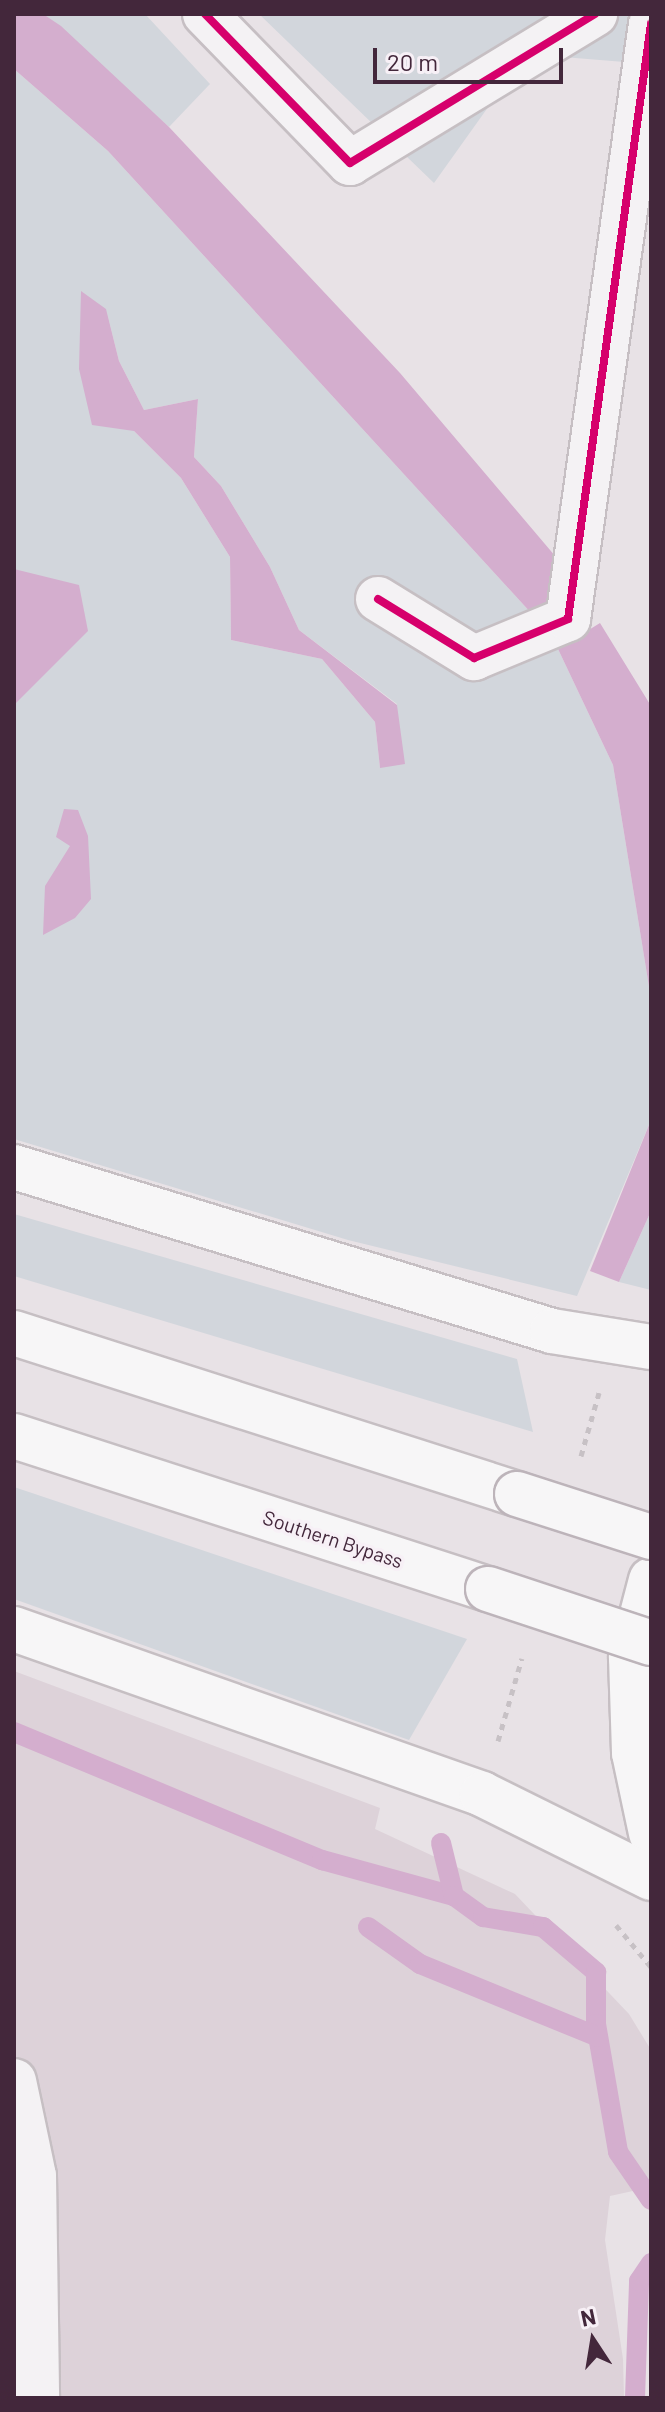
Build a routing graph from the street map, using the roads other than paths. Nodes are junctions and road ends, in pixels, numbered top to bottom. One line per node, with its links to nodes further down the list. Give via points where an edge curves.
1 (205, 14): 2 (street, via 350,163)
2 (595, 14)
3 (651, 24): 4 (street, via 568,619 474,658)
4 (378, 599)
5 (14, 1167): 7 (main road, via 552,1331)
6 (14, 1333): 9 (main road, bridge)
7 (651, 1347)
8 (14, 1436): 12 (main road, Southern Bypass, bridge)
9 (651, 1537)
10 (651, 1580): 13 (main road, via 631,1657 634,1753)
11 (14, 1629): 14 (main road, via 482,1794)
12 (651, 1643)
13 (651, 1833)
14 (651, 1878)
15 (14, 2081): 16 (street, via 34,2176)
16 (37, 2398)

